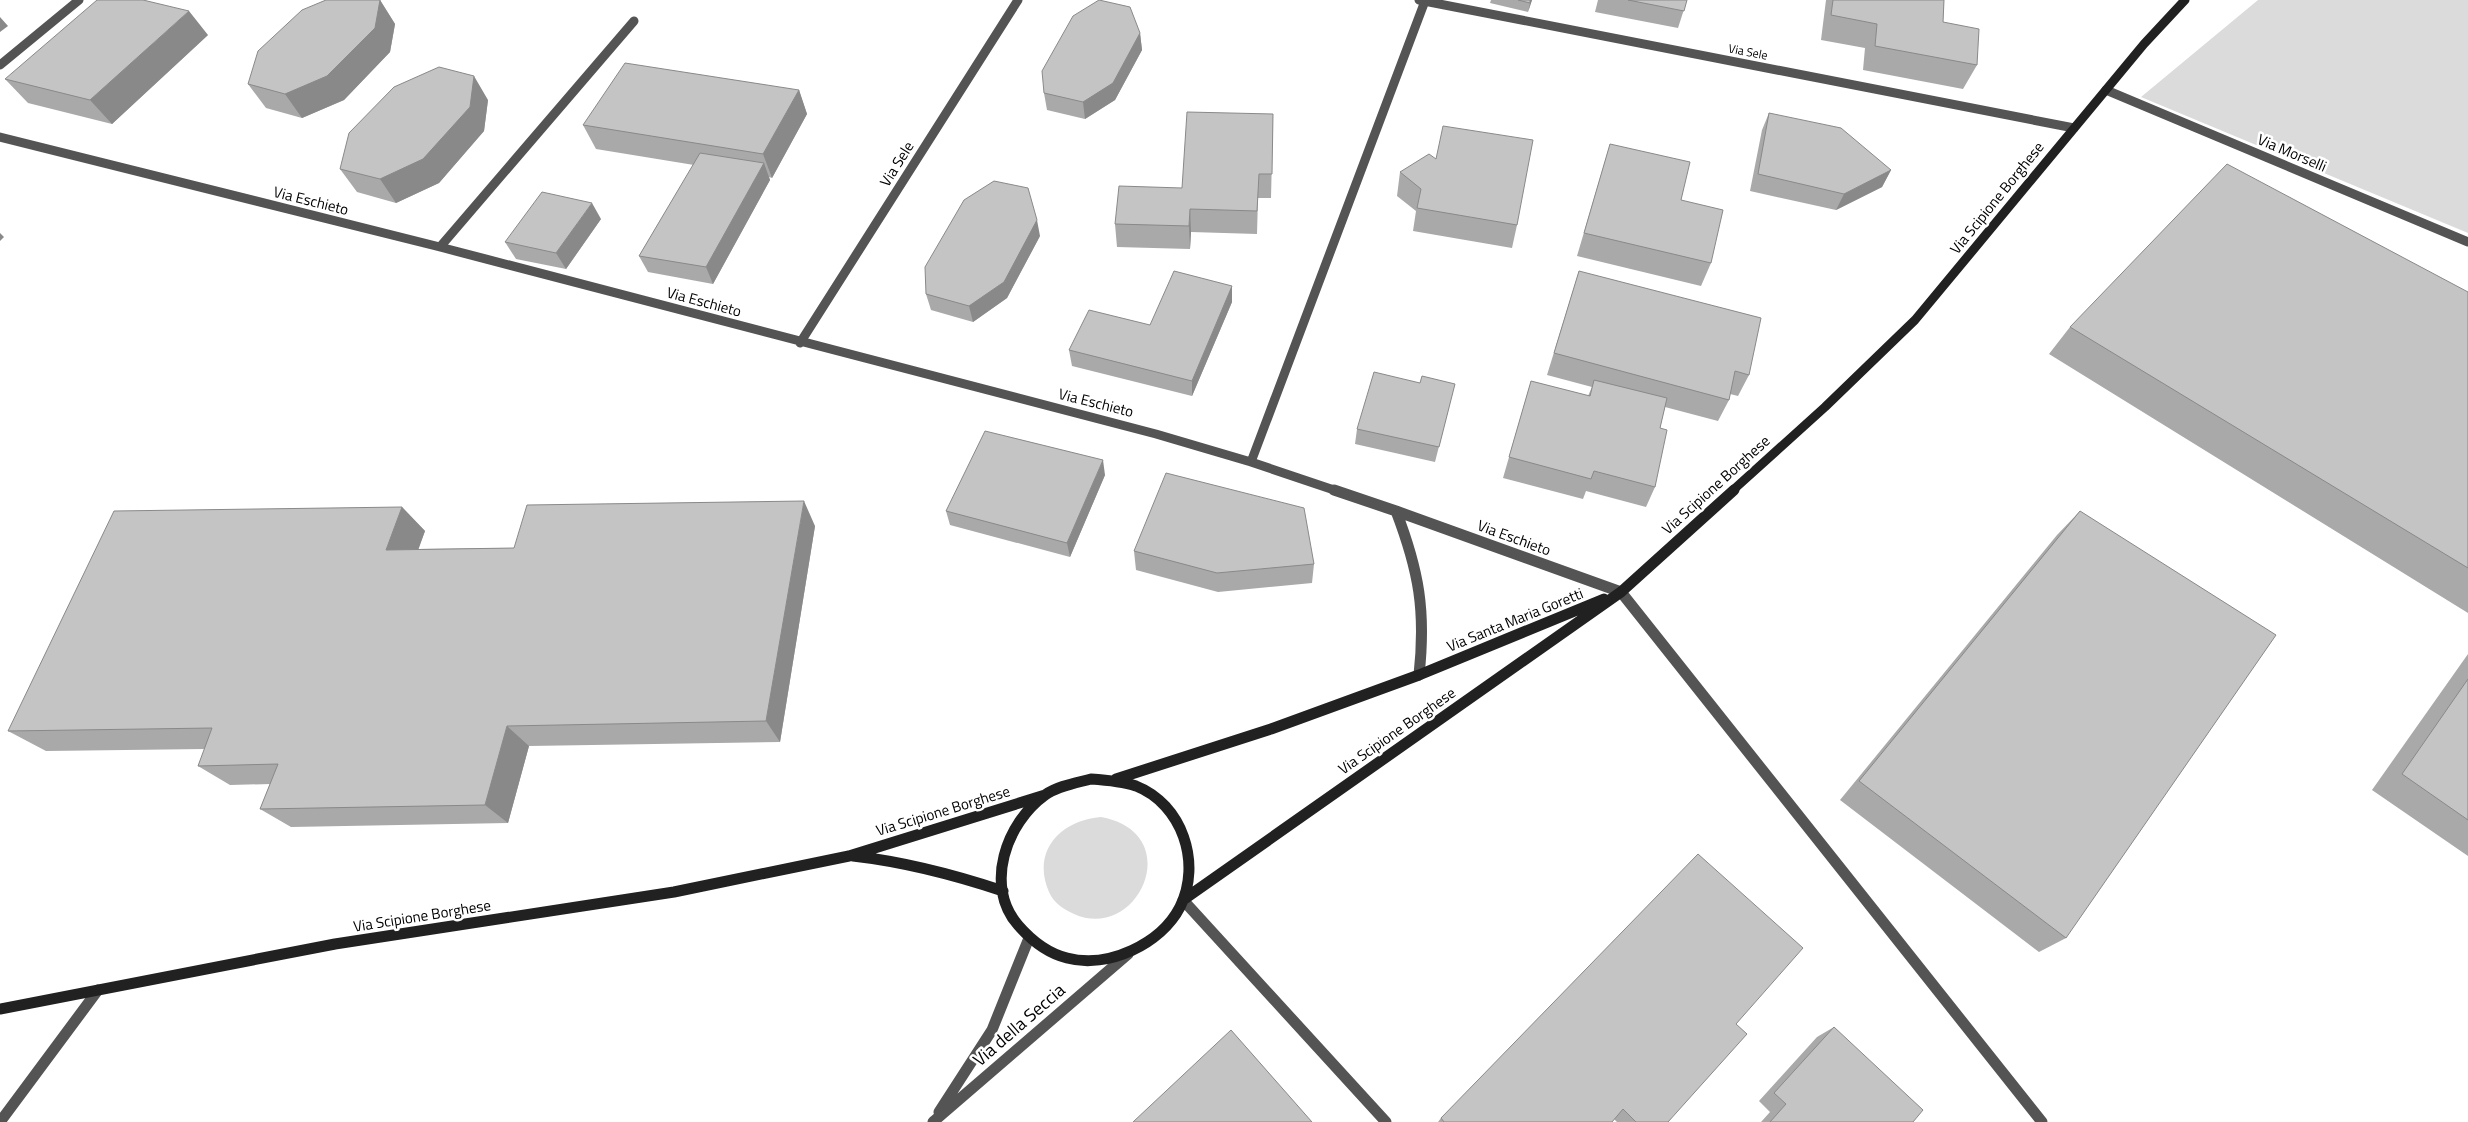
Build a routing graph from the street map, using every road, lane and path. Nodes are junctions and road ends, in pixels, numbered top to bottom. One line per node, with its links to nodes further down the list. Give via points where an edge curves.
1 (79, 0): 6 (street)
2 (1018, 0): 12 (street, Via Sele)
3 (2185, 0): 7 (main road, Via Scipione Borghese)
4 (1422, 1): 8 (street, Via Sele); 13 (street)
5 (634, 21): 11 (street)
6 (0, 65)
7 (2106, 90): 8 (main road, Via Scipione Borghese); 10 (street, Via Morselli)
8 (2074, 128): 15 (main road, Via Scipione Borghese, via 1929,304 1887,348)
9 (0, 137): 11 (street, Via Eschieto)
10 (2468, 242)
11 (440, 247): 12 (street, Via Eschieto)
12 (800, 342): 13 (street, Via Eschieto, via 1156,434)
13 (1251, 462): 14 (street, Via Eschieto)
14 (1396, 511): 15 (street, Via Eschieto); 16 (street, via 1413,556 1422,595 1424,635)
15 (1621, 592): 16 (main road, Via Santa Maria Goretti); 21 (main road, Via Scipione Borghese); 29 (street)
16 (1419, 675): 17 (main road, via 1271,729)
17 (1116, 779): 18 (main road, via 1091,779 1067,784); 21 (main road, via 1140,787 1162,801 1178,822 1188,846 1190,873)
18 (1046, 795): 19 (main road, Via Scipione Borghese); 20 (main road, via 1024,814 1010,837 1002,864)
19 (850, 856): 20 (main road, Via Scipione Borghese, via 942,871); 24 (main road, Via Scipione Borghese, via 674,892 335,944)
20 (1003, 891): 22 (main road, via 1012,917)
21 (1183, 900): 23 (main road, via 1171,922 1158,935); 28 (street)
22 (1029, 938): 23 (main road, via 1050,952 1075,960 1102,961); 27 (street, Via della Seccia, via 992,1030)
23 (1128, 954): 27 (street, Via della Seccia)
24 (98, 990): 25 (main road, Via Scipione Borghese); 26 (street)
25 (0, 1009)
26 (0, 1122)
27 (932, 1122)
28 (1386, 1122)
29 (2042, 1122)

